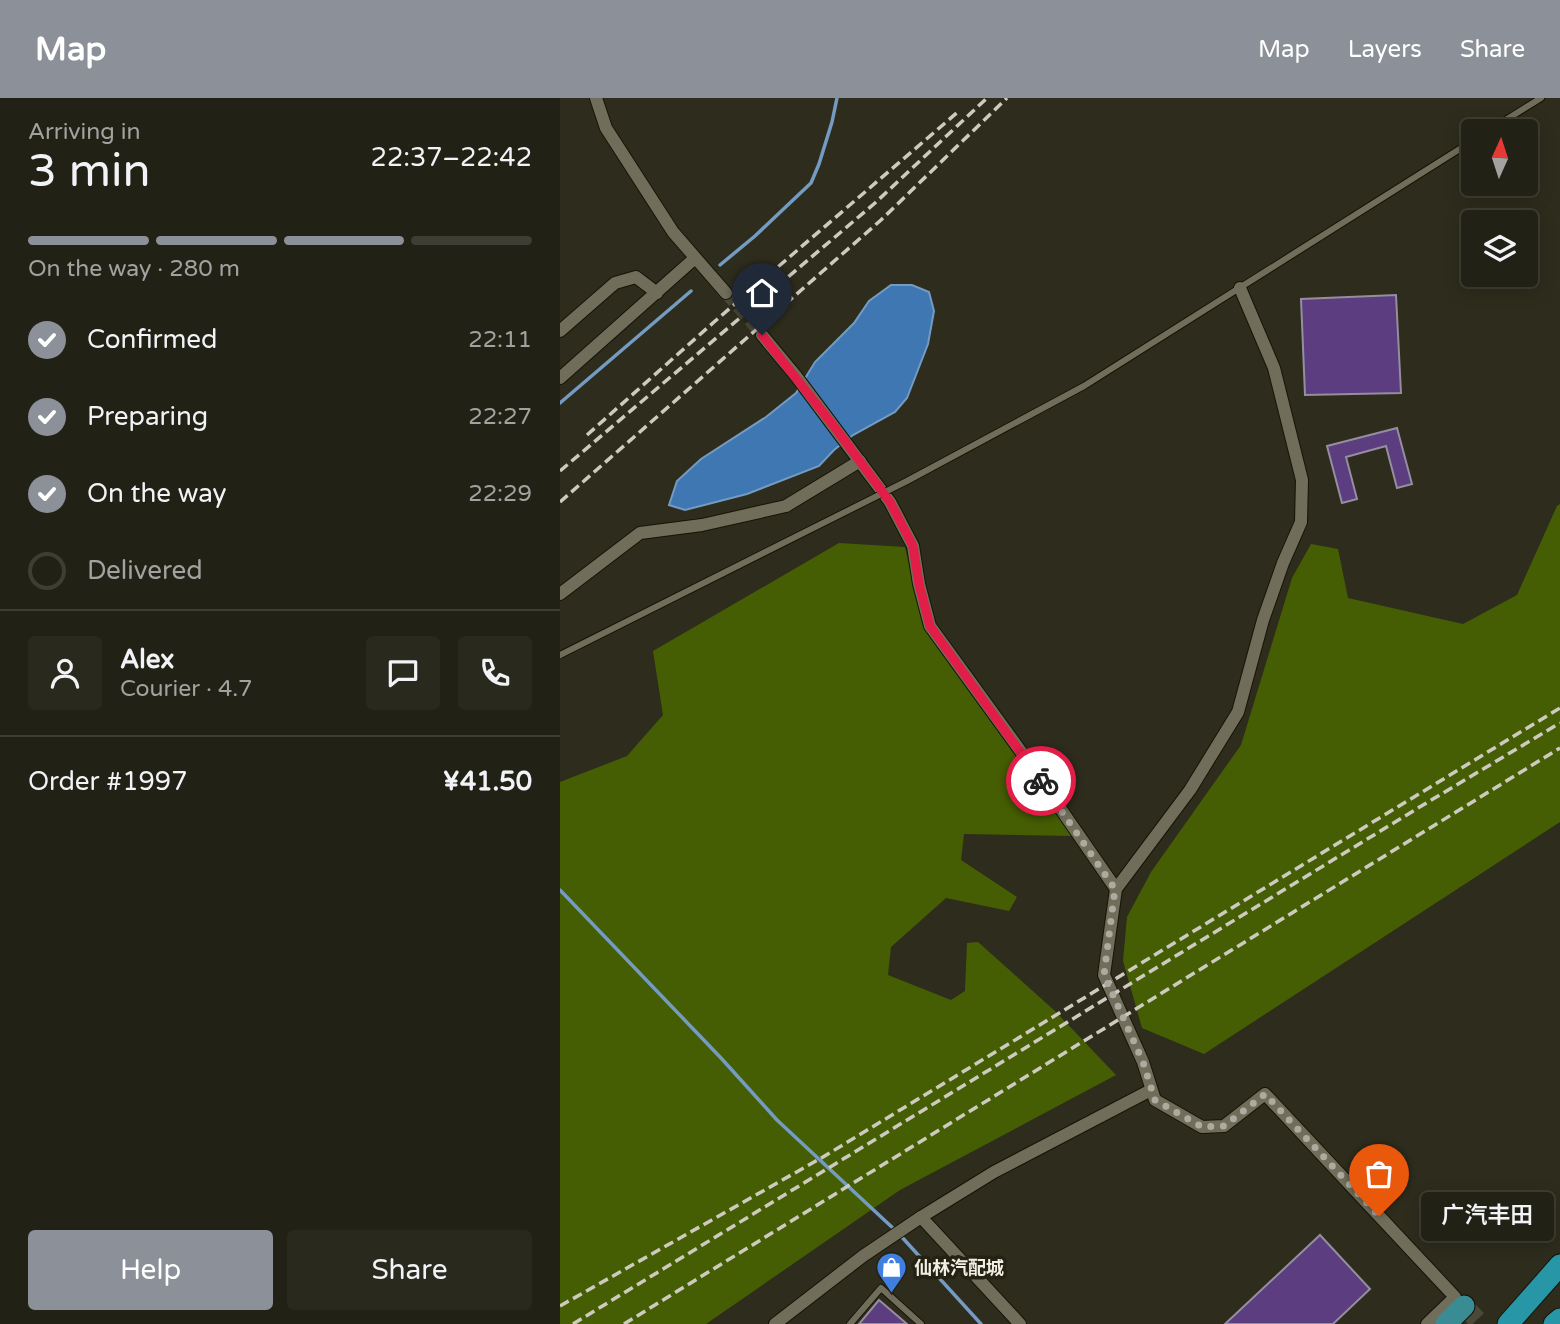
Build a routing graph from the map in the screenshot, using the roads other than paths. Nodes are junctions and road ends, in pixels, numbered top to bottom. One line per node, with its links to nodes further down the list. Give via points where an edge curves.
1 (596, 98): 5 (street, via 606,128)
2 (1541, 98): 3 (lane)
3 (1507, 119)
4 (1461, 149): 6 (lane)
5 (695, 258): 7 (street); 8 (street)
6 (1240, 288): 14 (lane, bridge, via 1084,386 907,481); 15 (street, via 1274,368 1302,480 1301,522 1263,620 1238,712 1190,790)
7 (657, 293): 9 (street, via 636,277 615,283); 11 (street)
8 (726, 293)
9 (560, 331)
10 (762, 335): 12 (street)
11 (560, 379)
12 (859, 461): 13 (street, via 786,506 640,533); 15 (street, via 890,502 913,546 930,626)
13 (560, 594)
14 (560, 655)
15 (1115, 889): 16 (street, via 1104,975)
16 (1152, 1090): 17 (street, via 994,1172); 20 (street, via 1155,1100 1202,1127 1224,1126 1265,1094)
17 (921, 1217): 22 (street); 25 (street)
18 (1560, 1265): 28 (highway)
19 (1560, 1280): 28 (highway)
20 (1460, 1301): 26 (street); 27 (main road)
21 (1560, 1318): 29 (highway)
22 (775, 1324)
23 (850, 1324): 24 (lane, via 881,1288)
24 (920, 1324)
25 (1020, 1324)
26 (1427, 1324)
27 (1446, 1324)
28 (1508, 1324)
29 (1554, 1324)

